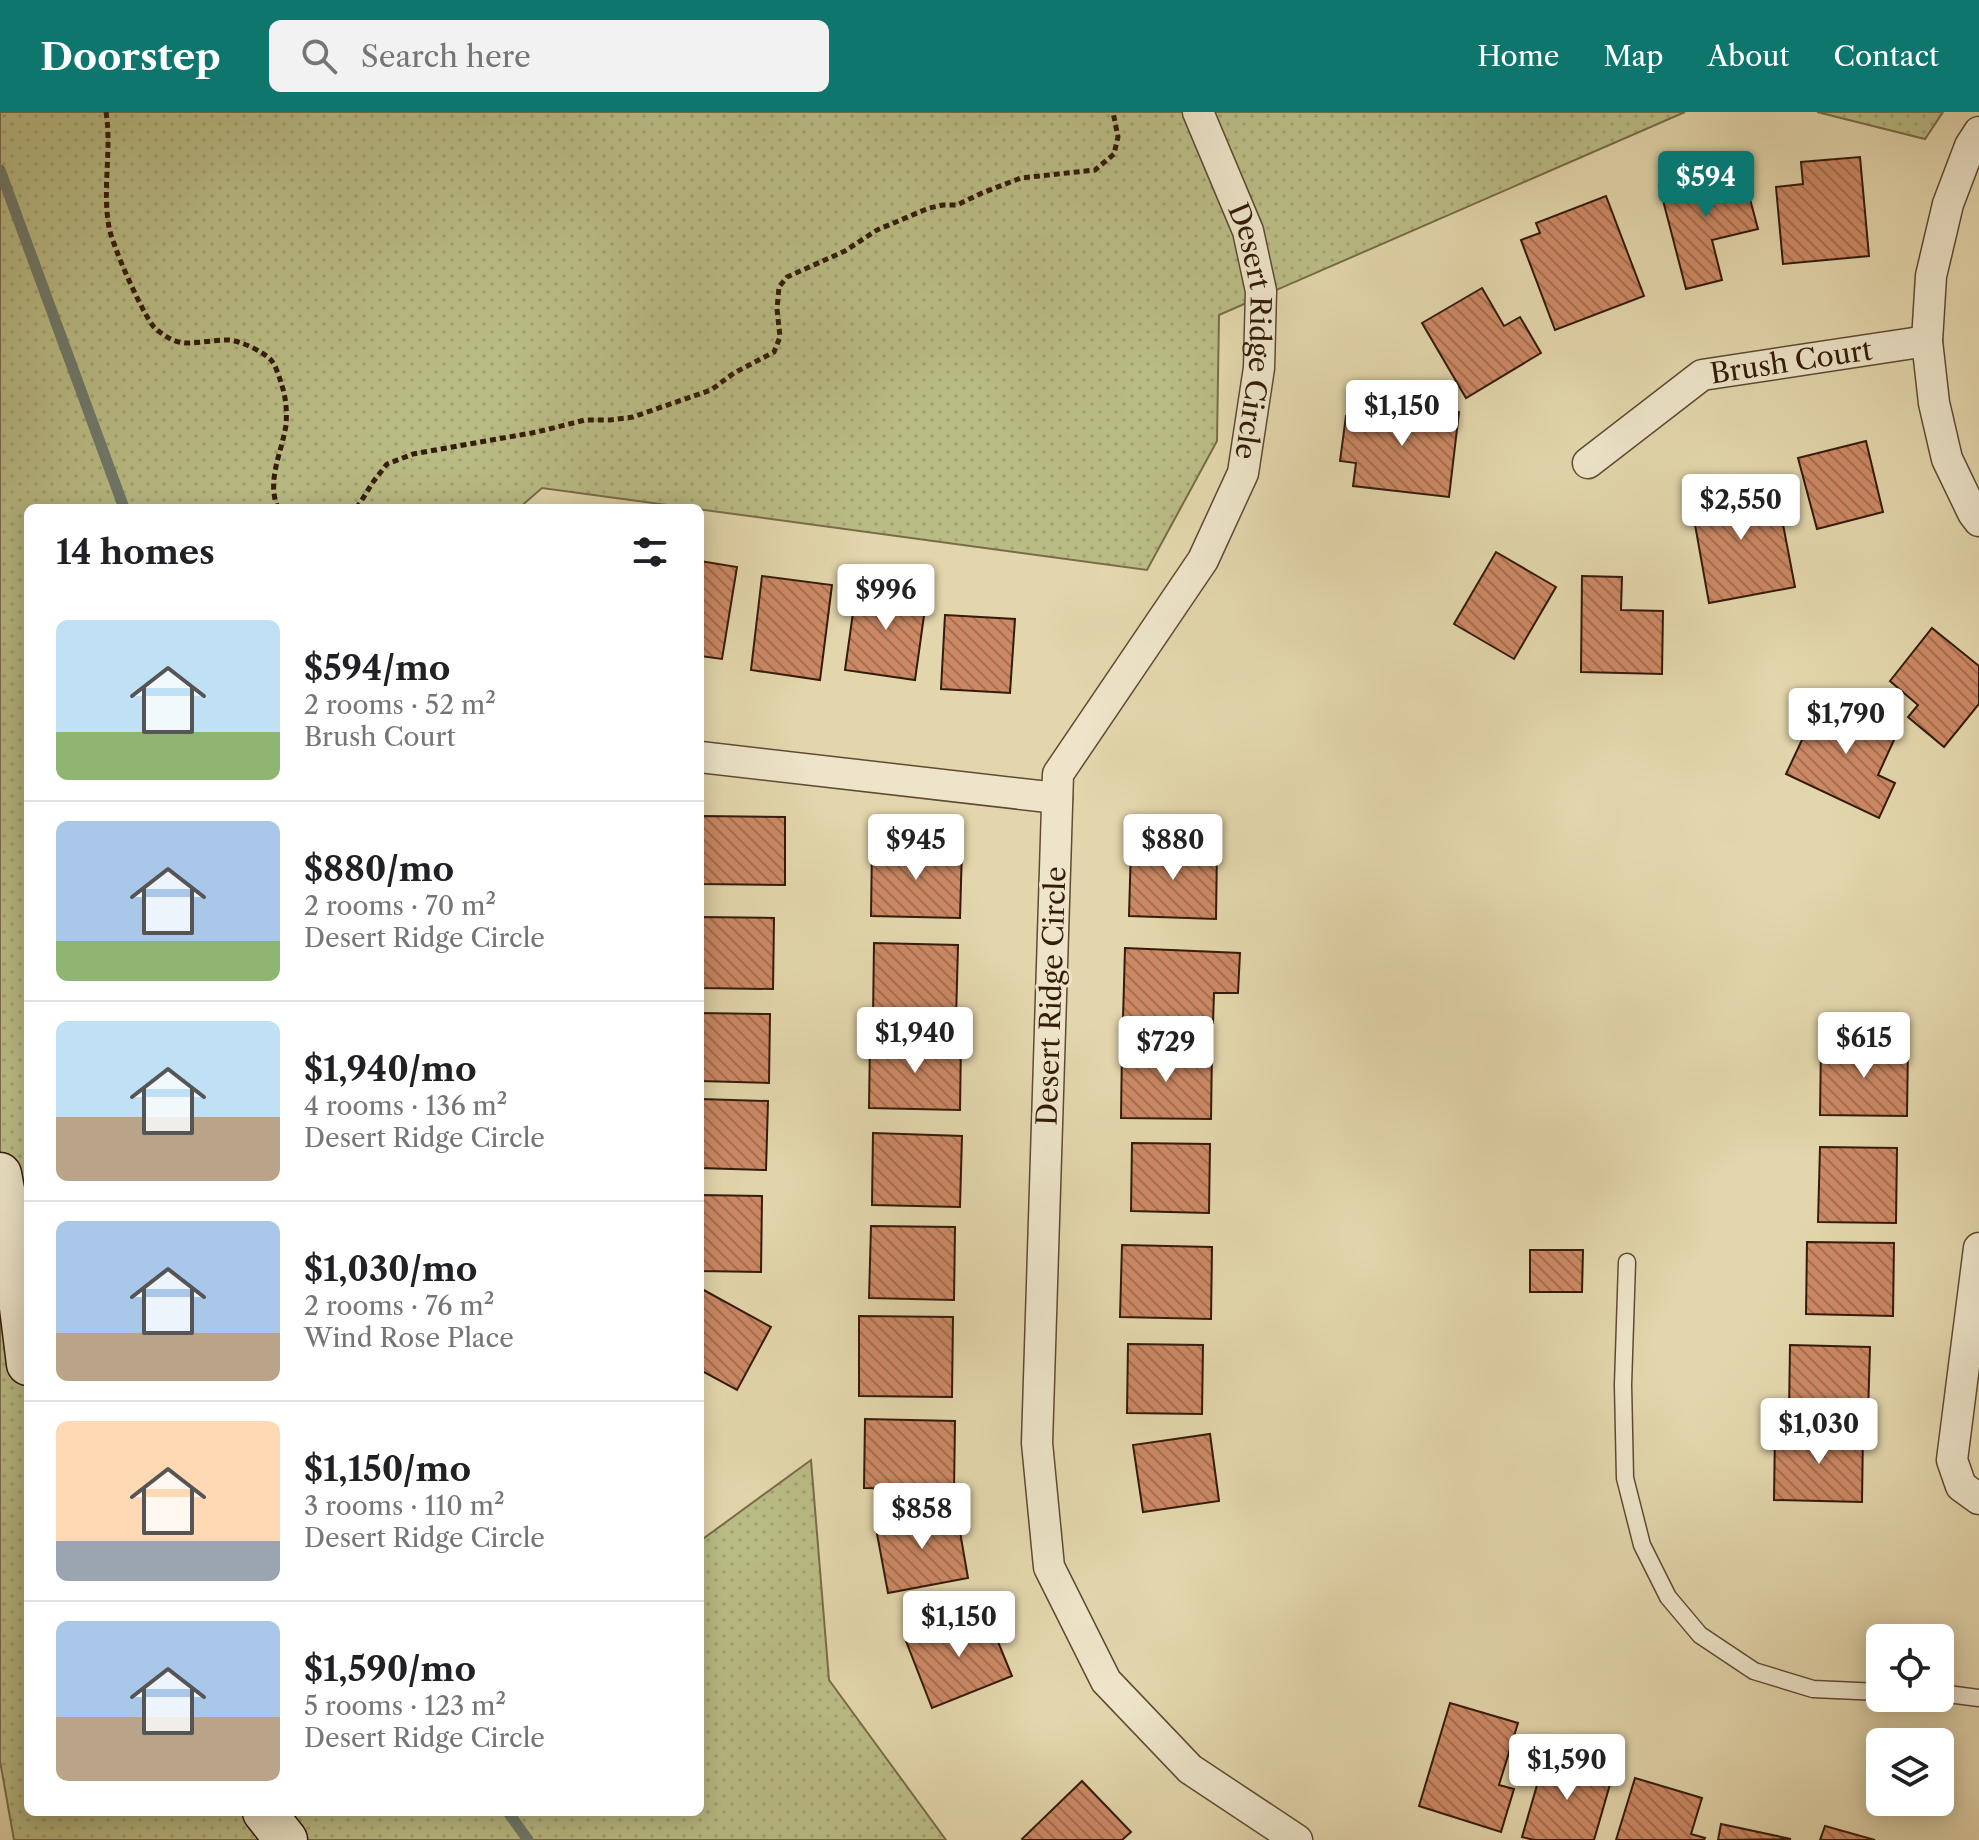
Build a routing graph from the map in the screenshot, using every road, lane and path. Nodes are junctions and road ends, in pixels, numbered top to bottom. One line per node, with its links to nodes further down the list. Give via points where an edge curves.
1 (106, 112): 7 (path, via 109,231 155,327 177,343 230,340 254,349 272,361 280,378 286,425 274,476)
2 (1113, 112): 8 (path, via 1118,137 1114,154 1095,170 1021,178 957,205 929,208 787,277 779,287 780,337 774,352 711,390 633,417 585,420 413,454 387,464)
3 (1198, 112): 11 (street, Desert Ridge Circle, via 1248,231 1261,291 1259,368 1243,473 1203,560 1058,774)
4 (1979, 132): 5 (street, via 1948,204 1931,276)
5 (1927, 341): 6 (street, Brush Court, via 1702,375); 9 (street, via 1947,459)
6 (1588, 463)
7 (276, 504)
8 (359, 504)
9 (1979, 521)
10 (704, 757): 11 (street)
11 (1057, 798): 22 (street, Desert Ridge Circle, via 1037,1443 1049,1567 1106,1681 1190,1769)
12 (0, 1174): 15 (street)
13 (1979, 1248): 16 (street, via 1952,1460 1961,1486)
14 (1627, 1262): 17 (lane, via 1625,1478 1642,1545 1668,1597 1700,1635 1754,1671 1813,1689)
15 (24, 1332)
16 (1979, 1499)
17 (1866, 1691)
18 (1954, 1695): 19 (lane)
19 (1979, 1698)
20 (267, 1816): 21 (street)
21 (286, 1840)
22 (1297, 1840)

